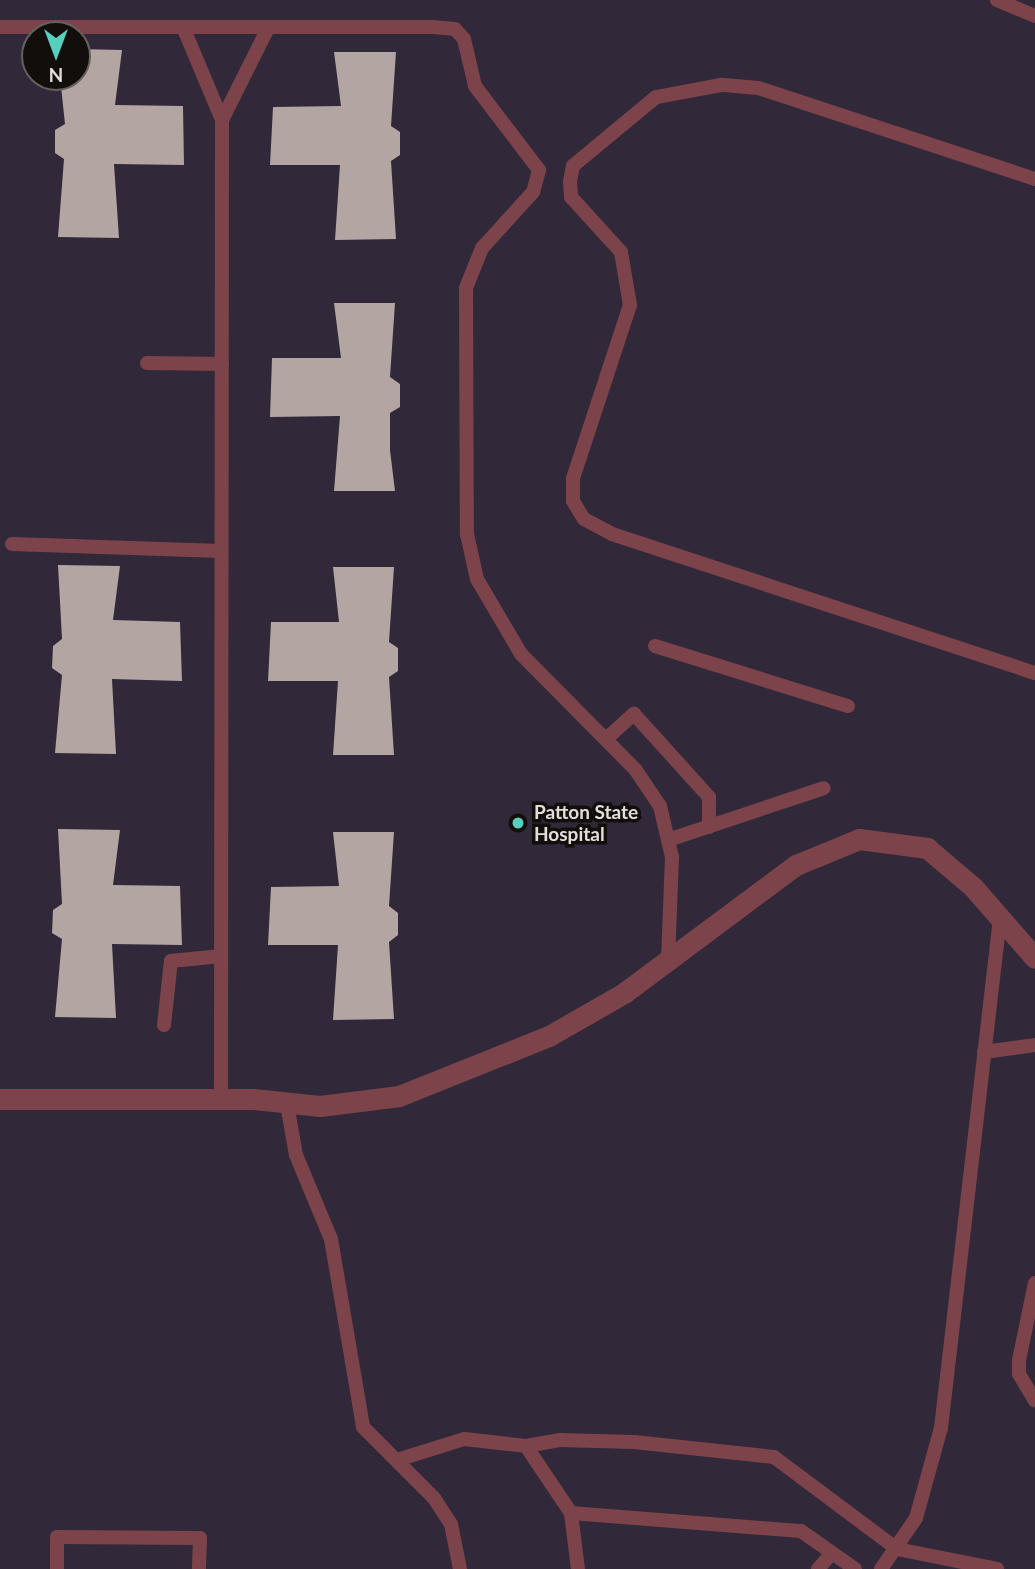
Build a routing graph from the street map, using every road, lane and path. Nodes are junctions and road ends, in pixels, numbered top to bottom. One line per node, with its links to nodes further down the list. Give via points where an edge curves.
1 (997, 0): 2 (lane)
2 (1035, 16)
3 (0, 27): 4 (lane)
4 (183, 27): 5 (lane); 6 (lane)
5 (268, 28): 6 (lane); 15 (lane, via 455,29 464,39 475,86 534,158 539,170 533,192 482,248 466,289 467,534 495,617 521,654)
6 (222, 120): 9 (lane)
7 (1035, 179): 13 (lane, via 758,88 721,85 656,97 573,166 570,181 571,197 621,252 630,305 573,478 573,501 584,519 611,534)
8 (147, 363): 9 (lane)
9 (222, 364): 11 (lane)
10 (12, 544): 11 (lane)
11 (221, 551): 20 (lane)
12 (655, 646): 14 (lane)
13 (1035, 673)
14 (848, 706)
15 (606, 739): 17 (lane, via 634,714 709,797); 18 (lane, via 660,806)
16 (824, 788): 17 (lane)
17 (709, 827): 18 (lane)
18 (668, 840): 22 (lane)
19 (1000, 918): 21 (street); 22 (street, via 927,848 859,839 796,866); 25 (lane)
20 (221, 956): 23 (lane, via 170,961); 27 (lane)
21 (1035, 958)
22 (668, 963): 28 (street, via 549,1036 448,1081 354,1103)
23 (164, 1025)
24 (1035, 1045): 25 (lane)
25 (984, 1052): 34 (lane, via 940,1428 916,1518)
26 (0, 1099): 27 (street)
27 (221, 1099): 28 (street)
28 (287, 1104): 32 (lane, via 296,1155 331,1239 363,1427)
29 (1035, 1283): 30 (lane, via 1019,1374)
30 (1035, 1401)
31 (526, 1446): 32 (lane, via 464,1439); 33 (lane); 34 (lane, via 559,1440 634,1443 774,1457)
32 (397, 1461): 38 (lane, via 451,1524)
33 (571, 1513): 35 (lane, via 801,1531); 39 (lane)
34 (897, 1549): 42 (lane); 43 (lane)
35 (832, 1553): 40 (lane); 41 (lane)
36 (57, 1569): 37 (lane, via 57,1537 70,1537 200,1538)
37 (199, 1569)
38 (460, 1569)
39 (578, 1569)
40 (818, 1569)
41 (855, 1569)
42 (881, 1569)
43 (997, 1569)

